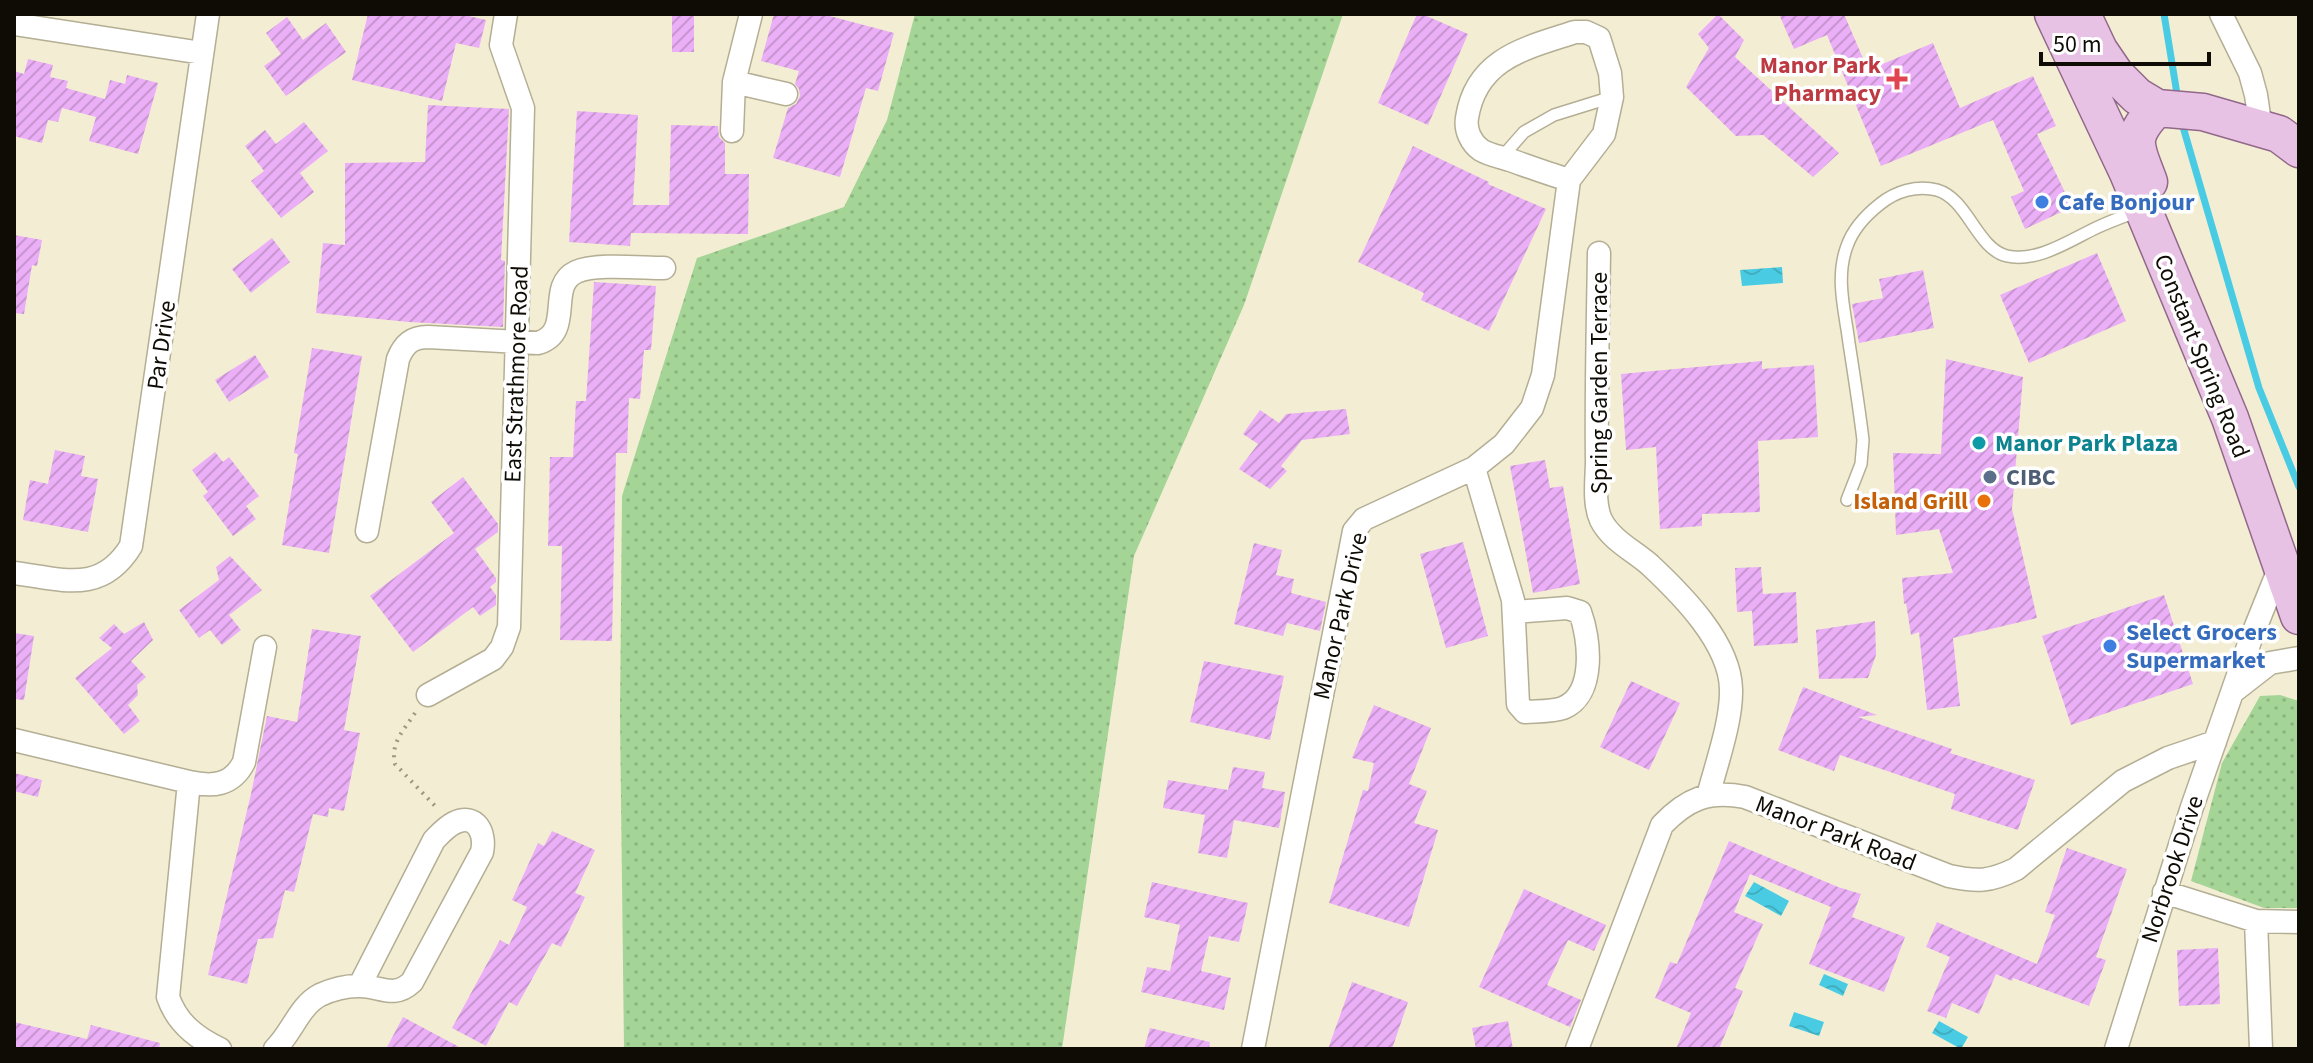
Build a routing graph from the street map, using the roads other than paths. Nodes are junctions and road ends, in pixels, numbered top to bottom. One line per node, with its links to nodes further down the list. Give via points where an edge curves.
1 (208, 14): 8 (street, Par Drive)
2 (506, 14): 21 (street, East Strathmore Road, via 501,45 523,108)
3 (751, 14): 9 (street)
4 (2053, 14): 18 (main road, Constant Spring Road)
5 (2082, 14): 12 (main road, via 2116,75 2137,96)
6 (2221, 14): 13 (street, via 2250,73)
7 (14, 24): 8 (street)
8 (202, 53): 27 (street, Par Drive, via 131,546 110,572 94,579)
9 (734, 82): 10 (street); 14 (street)
10 (786, 94)
11 (1612, 97): 16 (lane, via 1554,115 1524,132); 16 (street, via 1599,38 1575,32 1517,51 1493,67 1468,110 1471,139); 17 (street, via 1604,134)
12 (2176, 109): 13 (main road); 22 (main road, via 2141,124 2135,143)
13 (2261, 129): 15 (main road)
14 (732, 131)
15 (2298, 145)
16 (1502, 157): 17 (street)
17 (1569, 180): 23 (street, Manor Park Drive, via 1543,375 1532,408 1504,444)
18 (2143, 210): 22 (main road, Constant Spring Road); 24 (lane, via 2024,257 2005,256 1990,245 1942,191 1904,190 1864,218 1847,246 1840,279 1863,440 1861,464)
19 (1599, 253): 37 (street, Spring Garden Terrace, via 1600,519 1675,589 1718,646 1731,689)
20 (664, 268): 21 (street, via 574,272 564,281 555,333 538,343)
21 (517, 343): 25 (street, via 418,337 409,341 398,359); 33 (street, East Strathmore Road, via 509,627 493,659)
22 (2230, 418): 26 (main road, Constant Spring Road)
23 (1474, 468): 28 (street); 44 (street, Manor Park Drive, via 1364,519 1354,531)
24 (1847, 500)
25 (367, 531)
26 (2281, 564): 29 (main road, Constant Spring Road); 32 (street, Norbrook Drive)
27 (14, 573)
28 (1514, 612): 28 (street, via 1580,612 1586,628 1586,679 1581,694 1563,708 1525,712 1518,704)
29 (2299, 616)
30 (265, 647): 36 (street, via 238,773 218,785)
31 (2299, 658): 32 (street, via 2270,663)
32 (2234, 691): 35 (street, Norbrook Drive)
33 (428, 695)
34 (14, 740): 36 (street)
35 (2215, 742): 37 (street, Manor Park Road, via 2123,781 2016,869 1974,882 1745,797); 38 (street, Norbrook Drive)
36 (189, 782): 42 (street, via 168,997 187,1028)
37 (1708, 796): 45 (street, via 1690,802 1662,825)
38 (2164, 892): 39 (street); 46 (street, Norbrook Drive)
39 (2256, 921): 40 (street); 47 (street)
40 (2299, 922)
41 (360, 985): 41 (street, via 434,840 453,824 475,824 482,831 482,852 412,982 396,991); 43 (street, via 329,992 308,1004)
42 (220, 1049)
43 (275, 1049)
44 (1253, 1049)
45 (1577, 1049)
46 (2116, 1049)
47 (2261, 1049)

